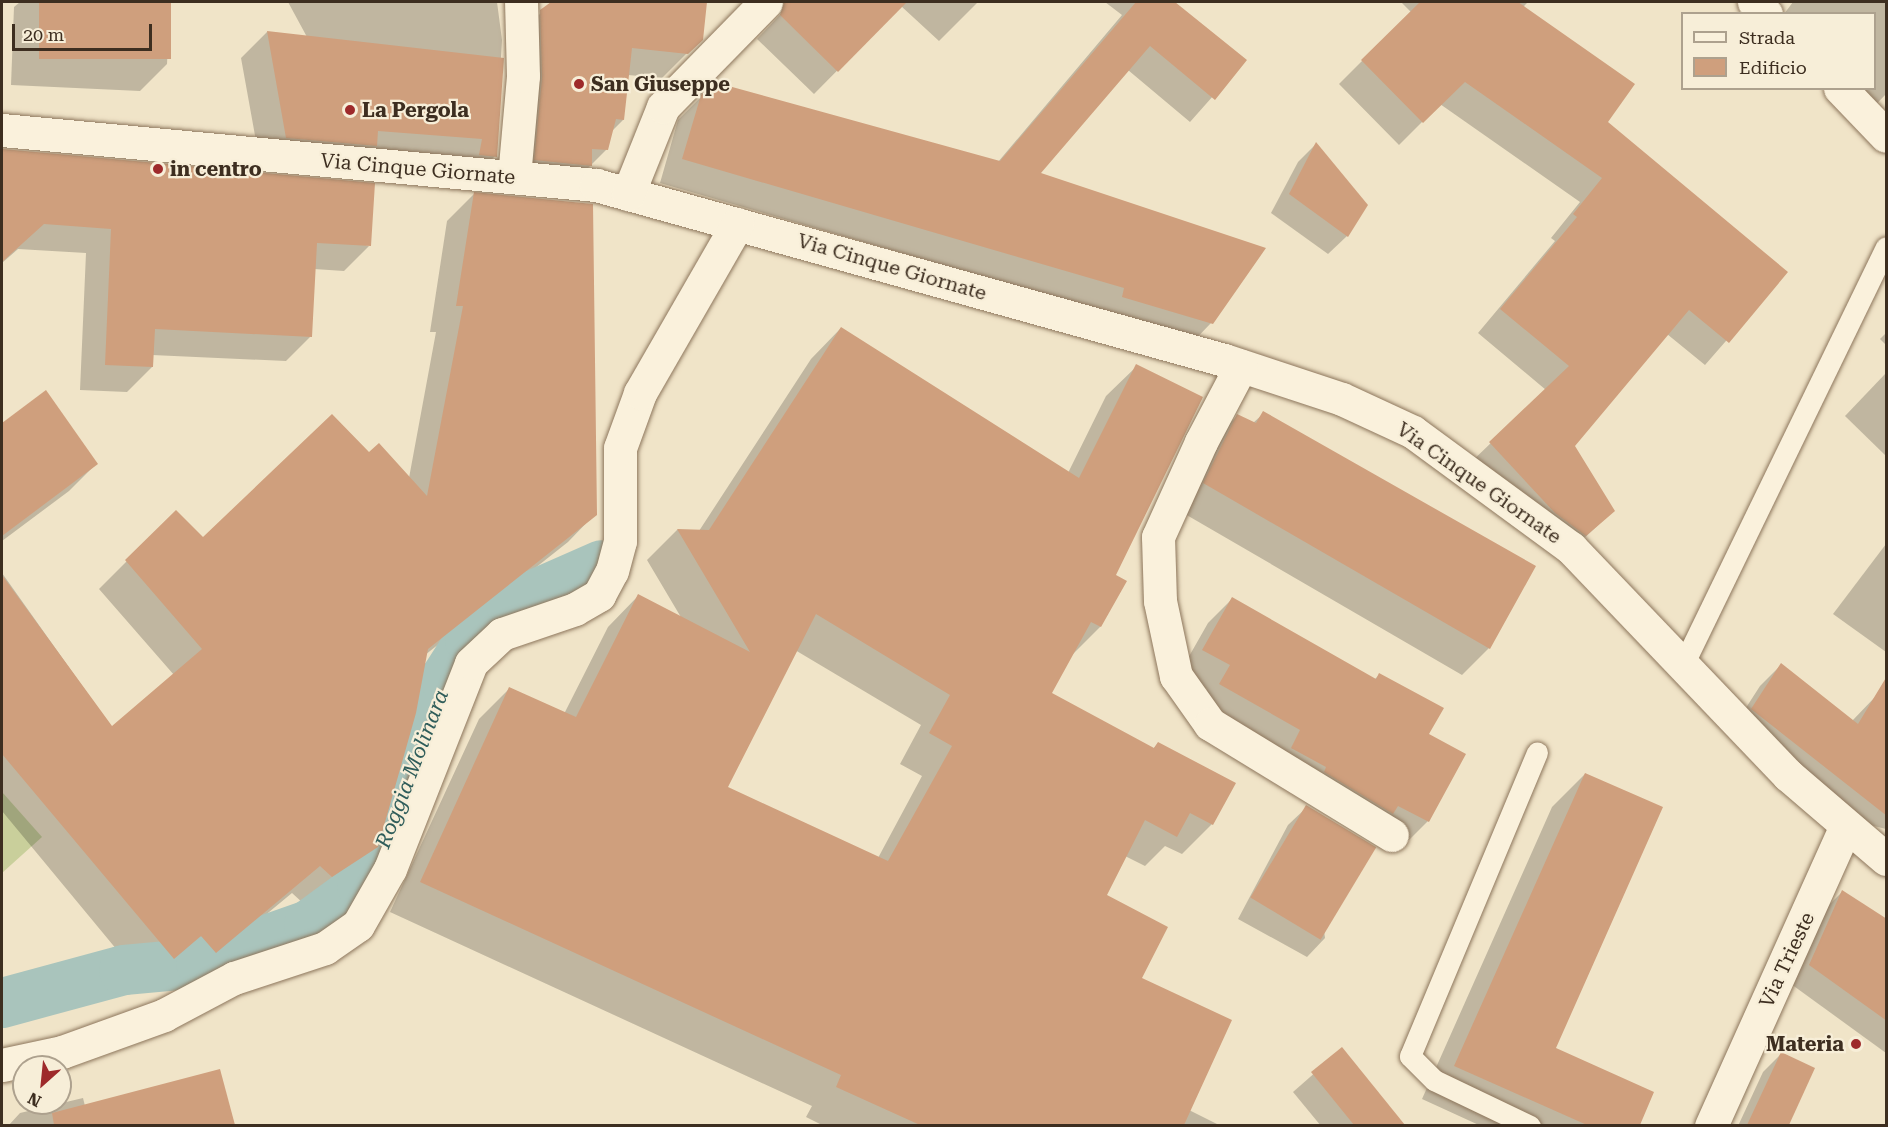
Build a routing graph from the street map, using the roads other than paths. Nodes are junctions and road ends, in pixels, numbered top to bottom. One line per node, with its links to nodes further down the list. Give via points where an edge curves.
1 (521, 2): 6 (street, via 523,76)
2 (766, 2): 7 (street, via 663,107)
3 (1842, 90): 5 (street)
4 (2, 130): 6 (street, Via Cinque Giornate)
5 (1887, 136)
6 (514, 177): 7 (street, Via Cinque Giornate, via 596,185)
7 (628, 194): 8 (street, Via Cinque Giornate)
8 (737, 224): 10 (street, Via Cinque Giornate); 16 (street, via 636,404 620,448 620,541 612,571 599,595 575,609 501,634 471,663 390,869 358,925 325,948 234,978 164,1015 62,1052)
9 (1887, 247): 11 (lane)
10 (1241, 366): 11 (street, Via Cinque Giornate, via 1342,399 1413,432 1571,548); 14 (street, via 1158,537 1160,601 1176,676 1210,724)
11 (1684, 663): 13 (street, Via Cinque Giornate, via 1788,775)
12 (1537, 752): 17 (lane, via 1410,1056 1434,1080)
13 (1846, 826): 15 (street, Via Cinque Giornate); 18 (street, Via Trieste)
14 (1392, 835)
15 (1887, 859)
16 (2, 1065)
17 (1530, 1125)
18 (1711, 1125)

